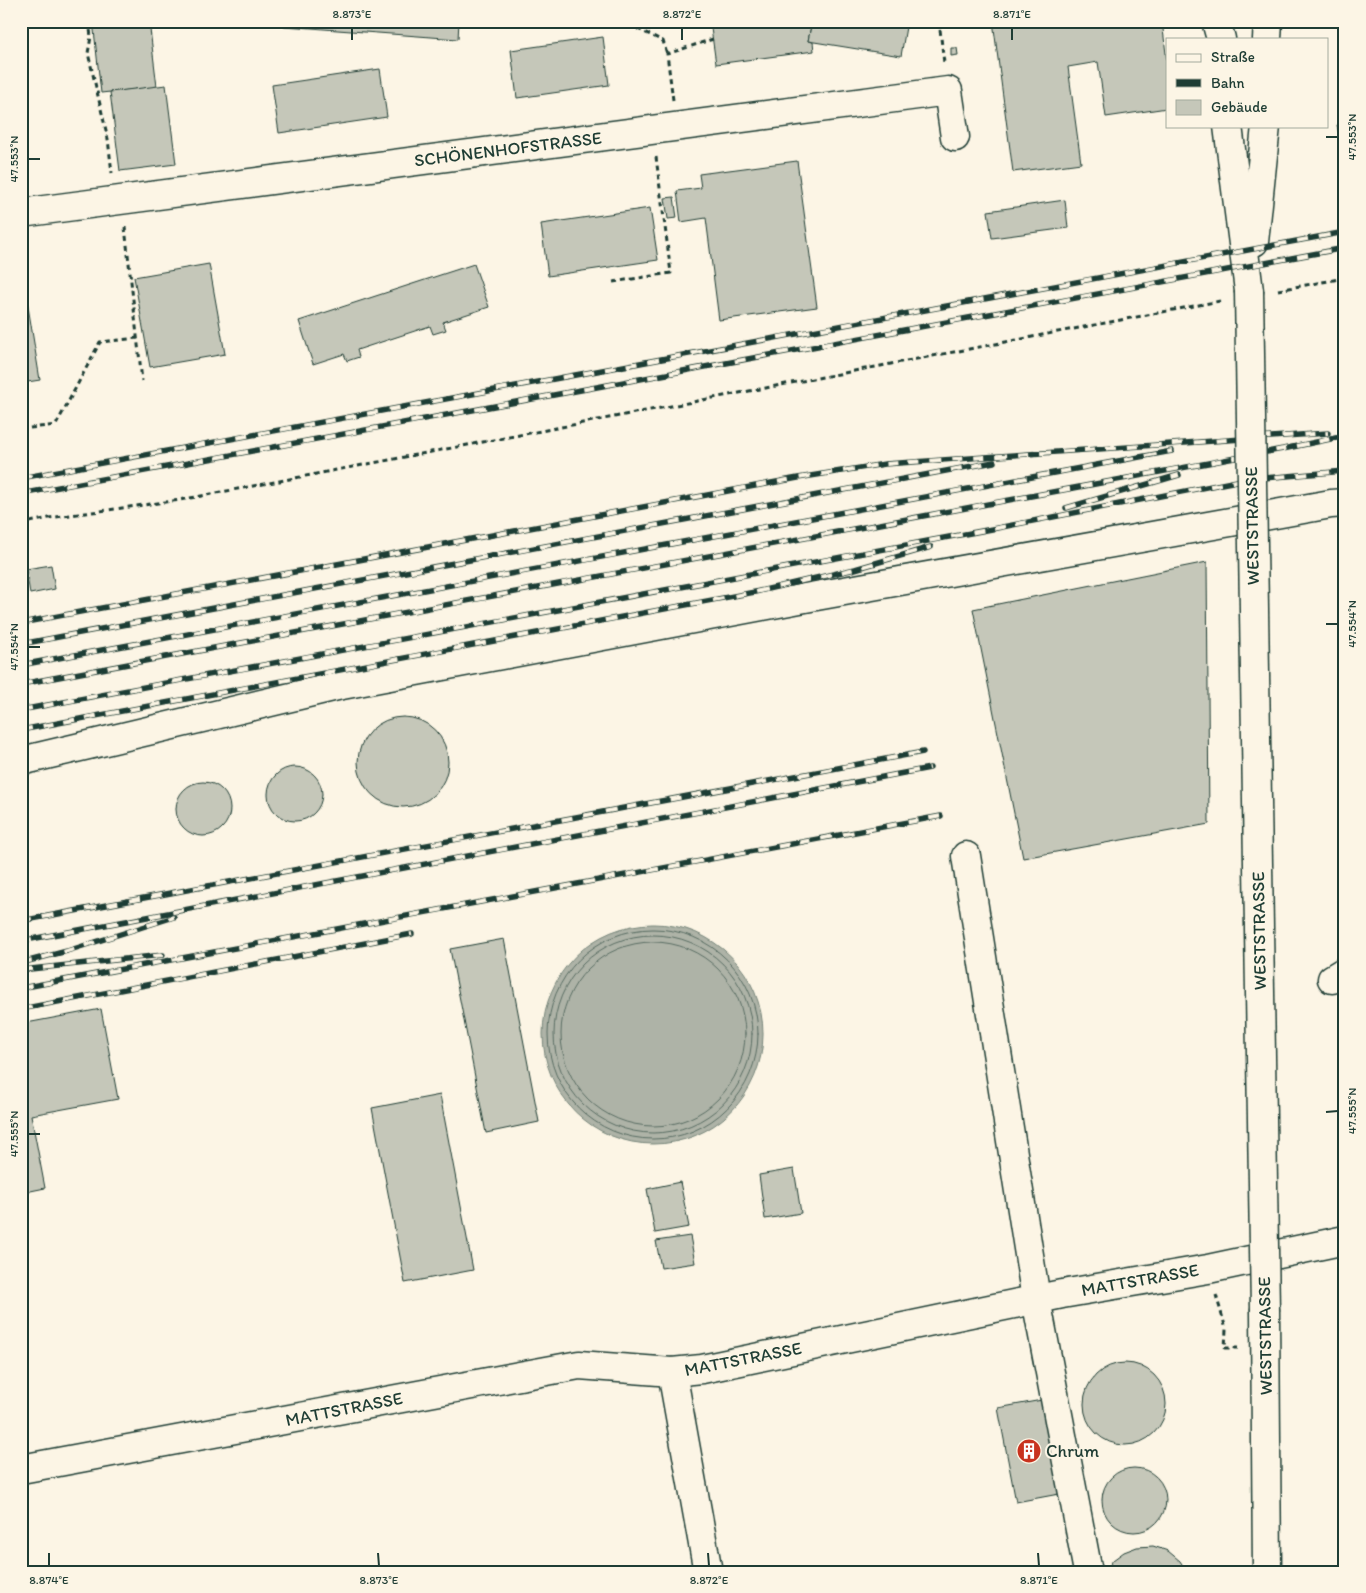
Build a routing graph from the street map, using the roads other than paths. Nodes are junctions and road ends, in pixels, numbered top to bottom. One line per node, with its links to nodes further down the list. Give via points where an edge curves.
1 (1216, 21): 3 (main road)
2 (1268, 21): 4 (main road)
3 (1221, 38)
4 (1267, 38)
5 (1228, 128): 9 (main road, WESTSTRASSE)
6 (1266, 128): 9 (main road, WESTSTRASSE)
7 (955, 137): 8 (main road, SCHÖNENHOFSTRASSE, via 948,91)
8 (21, 213)
9 (1238, 295): 19 (main road, WESTSTRASSE, bridge, via 1265,1311)
10 (1345, 503): 11 (main road, via 805,598 342,685)
11 (21, 761)
12 (966, 856): 14 (main road)
13 (1345, 1240): 14 (main road, MATTSTRASSE, via 1208,1269)
14 (1036, 1299): 15 (main road, MATTSTRASSE, via 702,1369); 18 (main road)
15 (672, 1372): 16 (main road, MATTSTRASSE, via 579,1365); 17 (main road)
16 (21, 1469)
17 (708, 1572)
18 (1088, 1572)
19 (1267, 1572)

